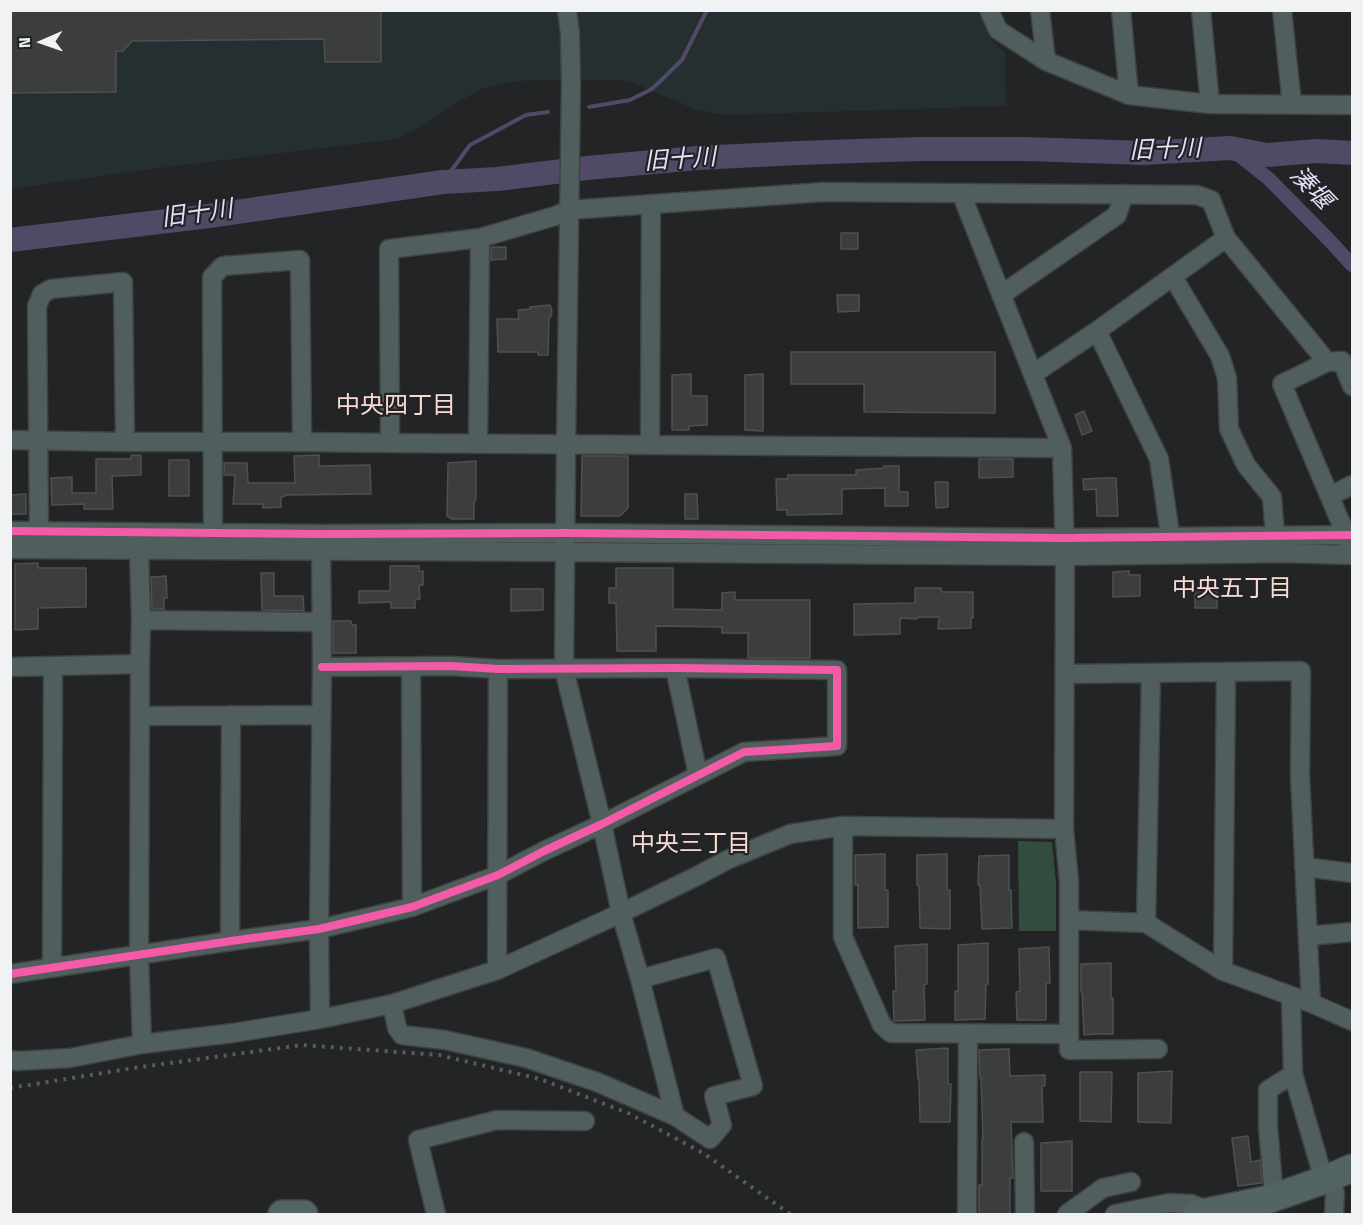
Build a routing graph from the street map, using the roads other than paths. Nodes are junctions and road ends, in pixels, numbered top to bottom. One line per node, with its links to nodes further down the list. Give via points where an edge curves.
1 (567, 10): 15 (street)
2 (989, 10): 7 (street, via 998,30)
3 (1040, 10): 7 (street)
4 (1120, 10): 8 (street)
5 (1201, 10): 9 (street)
6 (1282, 10): 10 (street)
7 (1046, 61): 8 (street)
8 (1129, 95): 9 (street)
9 (1210, 104): 10 (street)
10 (1292, 105): 11 (street)
11 (1353, 105)
12 (961, 193): 13 (street); 14 (street, via 823,192); 19 (street)
13 (1124, 194): 17 (street, via 1197,195 1211,200); 19 (street, via 1117,215)
14 (651, 204): 15 (street); 32 (street)
15 (570, 205): 16 (street, via 555,216); 31 (street)
16 (480, 238): 29 (street, via 389,249); 30 (street)
17 (1226, 238): 18 (street); 21 (street)
18 (1173, 277): 20 (street); 41 (street, via 1220,356 1227,378 1229,429 1246,465 1272,497)
19 (1001, 295): 22 (street)
20 (1098, 331): 22 (street); 40 (street, via 1159,459)
21 (1327, 362): 23 (street, via 1342,361); 35 (street, via 1282,384)
22 (1033, 374): 33 (street)
23 (1353, 386)
24 (10, 440): 25 (street)
25 (39, 440): 26 (street); 26 (street, via 37,306 42,294 51,288 123,282); 37 (street)
26 (125, 442): 27 (street)
27 (213, 442): 28 (street); 28 (street, via 212,277 223,266 300,260); 42 (street)
28 (302, 442): 29 (street)
29 (390, 443): 30 (street)
30 (478, 444): 31 (street)
31 (566, 444): 32 (street); 38 (street)
32 (650, 445): 33 (street)
33 (1062, 448): 44 (street)
34 (1353, 485): 35 (street)
35 (1330, 496): 39 (street)
36 (10, 531): 37 (street)
37 (39, 531): 42 (street)
38 (566, 533): 43 (street); 44 (street); 47 (street)
39 (1349, 535): 41 (street); 49 (street)
40 (1171, 536): 41 (street); 44 (street); 48 (street)
41 (1275, 536)
42 (213, 542): 43 (street); 46 (street)
43 (321, 543): 47 (street); 51 (street)
44 (1064, 547): 47 (street); 48 (street); 62 (street)
45 (10, 549): 46 (street)
46 (139, 550): 50 (street)
47 (566, 552): 59 (street)
48 (1172, 555): 49 (street)
49 (1352, 557)
50 (141, 620): 51 (street); 52 (street)
51 (322, 622): 55 (street)
52 (140, 664): 53 (street); 65 (street)
53 (53, 666): 54 (street); 82 (street)
54 (10, 667)
55 (322, 667): 56 (street); 64 (street)
56 (411, 667): 58 (street); 73 (street)
57 (675, 668): 59 (street); 66 (street); 66 (street, via 837,670 837,746 744,752)
58 (498, 669): 59 (street); 72 (street)
59 (564, 669): 67 (street)
60 (1151, 673): 61 (street); 62 (street); 76 (street)
61 (1226, 673): 70 (street, via 1301,671); 84 (street)
62 (1065, 674): 69 (street)
63 (231, 715): 64 (street); 65 (street); 80 (street)
64 (321, 715): 77 (street)
65 (140, 716): 81 (street)
66 (698, 775): 67 (street)
67 (602, 824): 72 (street); 74 (street)
68 (843, 826): 69 (street); 74 (street, via 790,834 772,841); 92 (street, via 843,937 882,1025 891,1033)
69 (1064, 829): 75 (street)
70 (1304, 867): 71 (street); 79 (street)
71 (1353, 873)
72 (498, 875): 73 (street); 83 (street)
73 (412, 907): 77 (street)
74 (621, 913): 83 (street); 86 (street)
75 (1069, 920): 76 (street); 93 (street)
76 (1146, 923): 84 (street)
77 (319, 929): 80 (street); 90 (street)
78 (1353, 932): 79 (street)
79 (1308, 936): 88 (street)
80 (231, 940): 81 (street)
81 (139, 956): 82 (street); 94 (street)
82 (52, 968): 85 (street)
83 (497, 970): 89 (street)
84 (1223, 971): 87 (street)
85 (10, 974)
86 (640, 979): 98 (street); 98 (street, via 716,958 753,1086 714,1096 722,1125 710,1139)
87 (1291, 996): 88 (street); 97 (street)
88 (1311, 1003): 91 (street)
89 (392, 1004): 90 (street); 98 (street, via 402,1035 526,1058 597,1082)
90 (320, 1019): 94 (street)
91 (1353, 1021)
92 (968, 1033): 93 (street); 108 (street)
93 (1068, 1034): 95 (street, via 1069,1050)
94 (142, 1044): 96 (street, via 70,1058)
95 (1158, 1049)
96 (10, 1060)
97 (1293, 1074): 101 (street); 103 (street, via 1268,1090)
98 (675, 1116)
99 (585, 1122): 107 (street, via 497,1120 418,1140)
100 (1024, 1142): 109 (street)
101 (1336, 1175): 103 (highway); 112 (street)
102 (1131, 1182): 110 (street, via 1103,1188)
103 (1271, 1203): 104 (highway)
104 (1204, 1214): 111 (street, via 1191,1204 1169,1203)
105 (282, 1215): 106 (highway)
106 (304, 1215)
107 (436, 1215)
108 (967, 1215)
109 (1025, 1215)
110 (1067, 1215)
111 (1115, 1215)
112 (1334, 1215)

